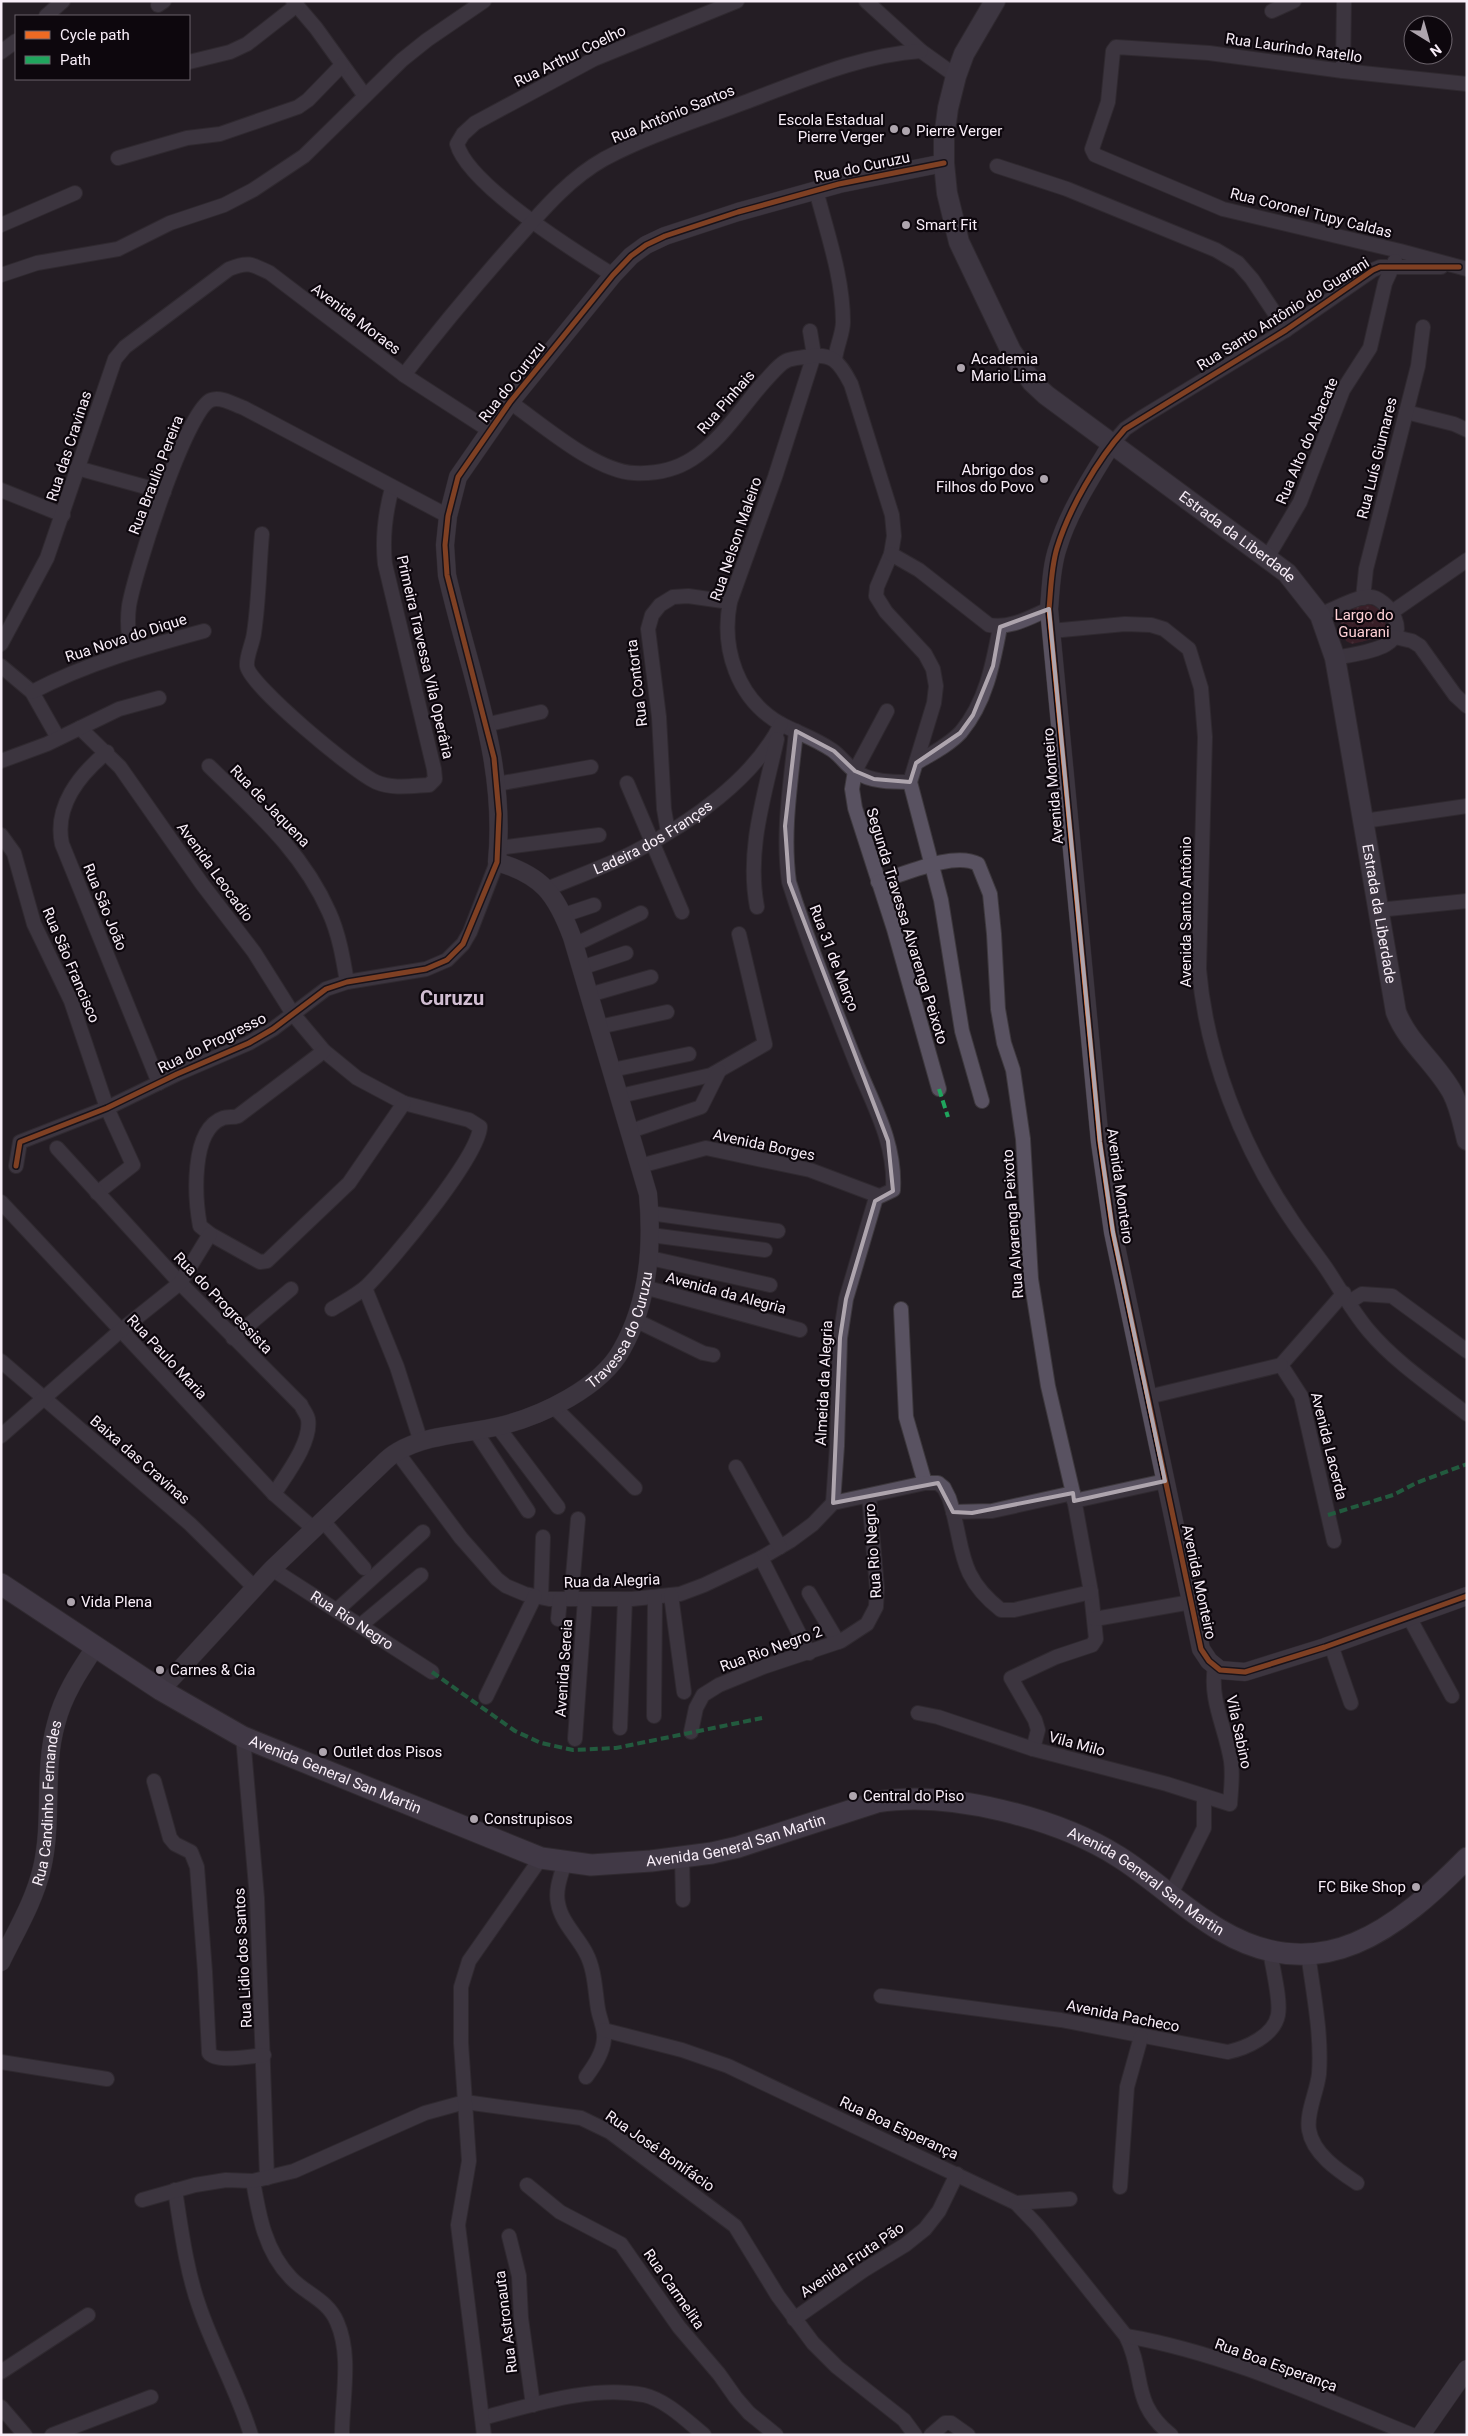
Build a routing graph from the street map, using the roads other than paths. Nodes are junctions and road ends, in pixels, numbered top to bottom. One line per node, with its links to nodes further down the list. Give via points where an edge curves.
1 (63, 1): 10 (street)
2 (484, 1): 19 (street, via 427,40)
3 (737, 1): 26 (street, Rua Arthur Coelho, via 594,59 476,123 463,134 457,144 465,162)
4 (866, 1): 12 (street)
5 (996, 1): 17 (main road, Estrada da Liberdade, via 964,54)
6 (1294, 1): 9 (street)
7 (1344, 1): 16 (street)
8 (295, 3): 14 (street, via 247,44 230,52); 15 (street)
9 (1272, 11)
10 (47, 15)
11 (15, 41): 13 (street)
12 (921, 51): 17 (street); 26 (street, Rua Antônio Santos, via 857,62 652,137 604,160 578,177)
13 (1, 52)
14 (190, 62)
15 (342, 65): 19 (street); 21 (street, via 298,107 229,132 187,138)
16 (1343, 71): 18 (street, Rua Laurindo Ratello); 20 (street, Rua Laurindo Ratello, via 1209,53 1116,47 1108,102 1092,149)
17 (956, 76): 22 (main road, Estrada da Liberdade, via 947,118)
18 (1467, 84)
19 (365, 96): 31 (street, via 325,139 304,156 224,205 170,223 118,249 37,262)
20 (1095, 155): 28 (street, Rua Coronel Tupy Caldas, via 1223,209)
21 (118, 158)
22 (944, 163): 24 (street, Rua do Curuzu); 44 (main road, Estrada da Liberdade, via 947,193 959,242 1011,350 1032,382)
23 (997, 166): 35 (street, via 1067,188 1238,262)
24 (816, 190): 32 (street, Rua do Curuzu, via 665,236 646,245); 37 (street, via 837,270 843,324)
25 (75, 194): 27 (street)
26 (533, 221): 32 (street); 39 (street, Rua Antônio Santos, via 464,299)
27 (1, 225)
28 (1400, 251): 29 (street, Rua Alto do Abacate); 30 (street, Rua Coronel Tupy Caldas)
29 (1392, 267): 30 (street, Rua Santo Antônio do Guarani); 35 (street, Rua Santo Antônio do Guarani, via 1372,270); 53 (street, Rua Alto do Abacate, via 1385,283 1370,348 1343,390 1300,502)
30 (1463, 268)
31 (1, 275)
32 (613, 275): 40 (street, Rua do Curuzu)
33 (203, 288): 39 (street, Avenida Moraes, via 229,269 250,263 270,274); 45 (street, Rua das Cravinas, via 125,347 115,359)
34 (1423, 327): 41 (street, Rua Luís Giumares, via 1418,366)
35 (1286, 330): 44 (street, Rua Santo Antônio do Guarani, via 1141,418)
36 (810, 331): 38 (street)
37 (835, 353): 38 (street, Rua Pinhais); 52 (street, via 851,384 892,514 894,536)
38 (814, 355): 40 (street, Rua Pinhais, via 786,361 776,369 719,436 691,460 653,472 613,469 594,460); 56 (street, Rua Nelson Maleiro)
39 (404, 375): 42 (street, Avenida Moraes)
40 (510, 402): 42 (street, Rua do Curuzu)
41 (1406, 412): 43 (street); 55 (street, Rua Luís Giumares, via 1366,568)
42 (489, 430): 50 (street, Rua do Curuzu, via 458,477)
43 (1467, 430)
44 (1111, 444): 53 (main road, Estrada da Liberdade); 57 (street, Avenida Monteiro, via 1068,520 1057,549)
45 (77, 468): 48 (street); 49 (street, Rua das Cravinas)
46 (392, 488): 48 (street, Rua Braulio Pereira, via 244,408 217,399 206,404 196,417); 50 (street, Rua Braulio Pereira); 51 (street, Primeira Travessa Vila Operâria, via 382,539 385,564 434,769 433,783 388,786 364,776 262,689 247,668 254,633)
47 (1, 490): 49 (street)
48 (164, 492): 65 (street, Rua Braulio Pereira, via 130,606)
49 (63, 515): 64 (street, Rua das Cravinas, via 47,558)
50 (448, 516): 74 (street, Rua do Curuzu, via 445,544 447,575)
51 (262, 534)
52 (891, 554): 60 (street, via 919,570 989,625); 80 (street, via 876,596 886,612 925,654 933,669 936,686)
53 (1267, 558): 59 (main road, Estrada da Liberdade, via 1298,585)
54 (1467, 560): 58 (street)
55 (1363, 598): 58 (street, via 1372,597); 59 (street)
56 (730, 602): 73 (street, Rua Nelson Maleiro, via 727,639 737,675 758,706); 89 (street, Rua Contorta, via 688,596 673,598 652,614 648,629)
57 (1049, 609): 60 (street); 62 (street, Avenida Monteiro)
58 (1392, 612): 63 (street)
59 (1320, 615): 66 (main road, Estrada da Liberdade)
60 (1000, 627): 80 (street, via 993,666 973,715 960,733)
61 (204, 631): 65 (street, Rua Nova do Dique)
62 (1051, 631): 143 (street, Avenida Santo Antônio, via 1125,624 1151,625 1164,629 1189,649 1201,688 1205,736 1200,969 1202,1006 1209,1038 1232,1102 1264,1173 1290,1218); 154 (street, Avenida Monteiro, via 1100,1142 1112,1232)
63 (1395, 637): 66 (street, via 1382,648); 70 (street, via 1420,646 1455,695)
64 (1, 644)
65 (132, 651): 68 (street, Rua Nova do Dique, via 66,674)
66 (1335, 658): 88 (main road, Estrada da Liberdade)
67 (1, 666): 68 (street)
68 (32, 692): 77 (street)
69 (159, 698): 75 (street, via 119,710)
70 (1467, 706)
71 (541, 712): 74 (street)
72 (887, 712): 83 (street)
73 (781, 724): 76 (street, Rua Nelson Maleiro); 89 (street, Ladeira dos Françes, via 771,743 740,779); 99 (street, via 754,853 753,886)
74 (486, 725): 86 (street, Rua do Curuzu)
75 (80, 728): 77 (street); 78 (street, Avenida Leocadio)
76 (796, 731): 83 (street, Rua Nelson Maleiro, via 834,751); 130 (street, Rua 31 de Março, via 786,826 790,882 849,1045 888,1141 894,1171 893,1190)
77 (58, 738): 79 (street)
78 (107, 752): 112 (street, Avenida Leocadio, via 254,952); 118 (street, Rua São João, via 73,789 59,824 60,833)
79 (1, 761)
80 (916, 763): 84 (street)
81 (209, 766): 109 (street, Rua de Jaquena, via 283,839 312,878 340,942)
82 (591, 767): 86 (street)
83 (855, 771): 84 (street, Rua Nelson Maleiro, via 874,779); 95 (street, Segunda Travessa Alvarenga Peixoto, via 852,789 855,808)
84 (910, 782): 94 (street)
85 (627, 783): 92 (street)
86 (497, 784): 93 (street, Rua do Curuzu)
87 (1467, 806): 88 (street)
88 (1364, 821): 100 (main road, Estrada da Liberdade)
89 (668, 832): 92 (street, Ladeira dos Françes)
90 (1, 835): 123 (street, Rua São Francisco, via 14,853 34,924 71,1001)
91 (599, 835): 93 (street)
92 (652, 842): 96 (street, Ladeira dos Françes); 101 (street)
93 (497, 855): 96 (street, via 538,879); 109 (street, Rua do Progresso, via 470,932 447,960 426,969)
94 (931, 866): 95 (street, Rua Alvarenga Peixoto); 121 (street, via 941,900 962,1031); 169 (street, Rua Alvarenga Peixoto, via 955,859 971,860 978,864 990,894 998,1009 1013,1070 1023,1139 1031,1279 1048,1386)
95 (878, 882): 119 (street, Segunda Travessa Alvarenga Peixoto)
96 (547, 888): 103 (street, Travessa do Curuzu)
97 (1467, 901): 100 (street)
98 (594, 905): 103 (street)
99 (757, 907)
100 (1378, 910): 125 (main road, Estrada da Liberdade, via 1396,1012 1411,1040 1452,1092)
101 (682, 912)
102 (641, 913): 105 (street)
103 (564, 915): 105 (street, Travessa do Curuzu)
104 (739, 934): 117 (street, via 765,1044)
105 (574, 945): 107 (street, Travessa do Curuzu)
106 (626, 953): 107 (street)
107 (581, 968): 110 (street, Travessa do Curuzu)
108 (651, 977): 110 (street)
109 (347, 982): 112 (street, Rua do Progresso, via 326,989)
110 (588, 995): 113 (street, Travessa do Curuzu)
111 (667, 1012): 113 (street)
112 (294, 1014): 114 (street, Avenida Leocadio); 118 (street, Rua do Progresso, via 249,1043)
113 (599, 1027): 116 (street, Travessa do Curuzu)
114 (324, 1051): 122 (street, Avenida Leocadio, via 358,1078); 134 (street, via 238,1116 221,1119 204,1135 198,1156 198,1195 200,1226)
115 (689, 1054): 116 (street)
116 (612, 1070): 120 (street, Travessa do Curuzu)
117 (719, 1071): 120 (street); 124 (street, via 701,1107)
118 (159, 1083): 123 (street, Rua do Progresso)
119 (938, 1089)
120 (620, 1096): 124 (street, Travessa do Curuzu)
121 (982, 1101)
122 (404, 1103): 134 (street, via 349,1183 267,1262 260,1262); 141 (street, Avenida Leocadio, via 470,1120 480,1127 470,1152 445,1191 393,1258)
123 (107, 1108): 127 (street, Rua do Progresso, via 20,1142); 129 (street, Rua São Francisco, via 133,1165)
124 (631, 1131): 128 (street, Travessa do Curuzu)
125 (1467, 1140)
126 (57, 1148): 129 (street, Rua do Progressista)
127 (16, 1166)
128 (640, 1166): 130 (street, Avenida Borges, via 706,1148 810,1170); 132 (street, Travessa do Curuzu)
129 (98, 1193): 138 (street, Rua do Progressista)
130 (880, 1196): 170 (street, Almeida da Alegria, via 875,1201 846,1298 840,1338)
131 (1, 1202): 148 (street, Rua Paulo Maria)
132 (650, 1213): 133 (street); 135 (street, Travessa do Curuzu)
133 (778, 1231)
134 (210, 1234): 138 (street)
135 (651, 1235): 136 (street); 137 (street, Travessa do Curuzu)
136 (765, 1250)
137 (650, 1258): 139 (street); 140 (street, Travessa do Curuzu)
138 (180, 1283): 148 (street); 149 (street, Rua do Progressista)
139 (770, 1285)
140 (644, 1287): 146 (street, Travessa do Curuzu); 147 (street, Avenida da Alegria)
141 (365, 1288): 145 (street); 161 (street, via 397,1367)
142 (291, 1289): 149 (street)
143 (1346, 1298): 150 (street, via 1362,1294 1392,1296); 153 (street); 157 (street, Avenida Santo Antônio, via 1375,1337)
144 (901, 1309): 165 (street, via 904,1405)
145 (332, 1310)
146 (635, 1320): 151 (street); 156 (street, Travessa do Curuzu, via 622,1350 602,1374)
147 (800, 1330)
148 (120, 1331): 155 (street); 167 (street, Rua Paulo Maria)
149 (233, 1338): 167 (street, Rua do Progressista, via 301,1405 308,1417 304,1441)
150 (1467, 1351)
151 (713, 1355)
152 (1, 1361): 155 (street, Baixa das Cravinas)
153 (1281, 1365): 154 (street); 178 (street, Avenida Lacerda, via 1301,1396)
154 (1148, 1397): 164 (street, Avenida Monteiro)
155 (44, 1398): 160 (street); 185 (street, Baixa das Cravinas, via 190,1524)
156 (553, 1406): 158 (street, Travessa do Curuzu); 166 (street)
157 (1467, 1414)
158 (498, 1427): 159 (street, Travessa do Curuzu); 171 (street)
159 (476, 1432): 161 (street, Travessa do Curuzu); 172 (street)
160 (1, 1436)
161 (421, 1442): 162 (street, Travessa do Curuzu)
162 (397, 1452): 175 (street, Travessa do Curuzu); 190 (street, Rua da Alegria, via 487,1568 506,1586)
163 (736, 1467): 179 (street)
164 (1165, 1481): 169 (street); 194 (street, Avenida Monteiro)
165 (925, 1483): 168 (street); 173 (street, via 938,1483 944,1488)
166 (635, 1488)
167 (274, 1494): 175 (street, Rua Paulo Maria)
168 (869, 1496): 170 (street); 195 (street, Rua Rio Negro)
169 (1073, 1497): 173 (street, via 992,1511); 186 (street, Rua Alvarenga Peixoto)
170 (833, 1503): 179 (street, Rua da Alegria, via 813,1524)
171 (558, 1507)
172 (528, 1511)
173 (953, 1512): 186 (street, via 968,1572 978,1588 1001,1610 1014,1610)
174 (578, 1519): 192 (street)
175 (319, 1525): 181 (street, Rua Paulo Maria); 182 (street, Travessa do Curuzu)
176 (423, 1532): 196 (street)
177 (543, 1537): 190 (street)
178 (1334, 1541)
179 (780, 1547): 180 (street, Rua da Alegria)
180 (762, 1558): 188 (street, Rua da Alegria, via 704,1585); 204 (street)
181 (364, 1568)
182 (272, 1569): 185 (street, Travessa do Curuzu); 196 (street, Rua Rio Negro)
183 (421, 1575): 200 (street)
184 (1, 1584): 203 (main road, Avenida General San Martin)
185 (254, 1588): 207 (street)
186 (1091, 1592): 199 (street, Rua Alvarenga Peixoto)
187 (809, 1593): 201 (street)
188 (671, 1595): 191 (street, Rua da Alegria); 208 (street)
189 (1467, 1596): 197 (street)
190 (538, 1597): 192 (street, Rua da Alegria); 209 (street)
191 (655, 1597): 193 (street, Rua da Alegria); 213 (street)
192 (572, 1599): 193 (street, Rua da Alegria); 198 (street); 217 (street, Avenida Sereia)
193 (625, 1599): 214 (street)
194 (1190, 1602): 199 (street); 205 (street, Avenida Monteiro, via 1201,1650)
195 (876, 1606): 201 (street, Rua Rio Negro 2, via 867,1624)
196 (337, 1610): 200 (street, Rua Rio Negro)
197 (1409, 1617): 202 (street); 210 (street)
198 (558, 1619)
199 (1094, 1619): 218 (street, Rua Alvarenga Peixoto, via 1096,1639 1092,1645 1056,1657 1010,1679 1035,1720 1038,1730)
200 (361, 1625): 206 (street, Rua Rio Negro)
201 (838, 1642): 204 (street, Rua Rio Negro 2)
202 (1331, 1645): 205 (street, via 1245,1672 1233,1673); 211 (street)
203 (96, 1646): 207 (main road, Avenida General San Martin); 230 (street, Rua Candinho Fernandes, via 69,1688 56,1724 42,1868 33,1901)
204 (809, 1653): 215 (street, Rua Rio Negro 2, via 763,1667 703,1695 696,1708)
205 (1215, 1667): 221 (street, Vila Sabino, via 1212,1685 1231,1761)
206 (432, 1672)
207 (161, 1690): 216 (main road, Avenida General San Martin)
208 (684, 1692)
209 (486, 1696)
210 (1452, 1696)
211 (1351, 1703)
212 (918, 1713): 218 (street, Vila Milo)
213 (654, 1716)
214 (620, 1728)
215 (691, 1732)
216 (243, 1737): 223 (main road, Avenida General San Martin); 234 (street, Rua Lidio dos Santos, via 258,1898)
217 (576, 1739)
218 (1033, 1750): 220 (street, Vila Milo)
219 (154, 1781): 234 (street, via 170,1838 191,1852 196,1860 210,2055 221,2058)
220 (1204, 1796): 221 (street, Vila Milo); 226 (street, via 1204,1828)
221 (1230, 1804)
222 (682, 1856): 225 (main road, Avenida General San Martin, via 622,1864); 226 (main road, Avenida General San Martin, via 738,1847 877,1802 900,1798 953,1802 1003,1811 1067,1832 1117,1856); 227 (street)
223 (541, 1858): 225 (main road, Avenida General San Martin); 238 (street, via 469,1961 464,1974 461,2003)
224 (1467, 1858): 229 (main road, Avenida General San Martin, via 1418,1905 1379,1933 1344,1947)
225 (565, 1862): 232 (street, via 558,1904 587,1955)
226 (1171, 1894): 228 (main road, Avenida General San Martin, via 1234,1938)
227 (683, 1900)
228 (1270, 1950): 229 (main road, Avenida General San Martin); 233 (street, Avenida Pacheco, via 1278,2014 1275,2024 1266,2034 1228,2052)
229 (1308, 1953): 242 (street, via 1319,2052 1319,2074 1309,2129 1313,2141 1330,2163)
230 (1, 1962)
231 (881, 1996): 233 (street, Avenida Pacheco, via 1061,2020)
232 (604, 2030): 236 (street, via 596,2063); 239 (street, Rua Boa Esperança, via 682,2050 728,2066)
233 (1141, 2037): 244 (street, via 1127,2086)
234 (264, 2055): 240 (street, Rua Lidio dos Santos)
235 (1, 2062): 237 (street)
236 (586, 2077)
237 (107, 2079)
238 (465, 2102): 240 (street, Rua José Bonifácio, via 424,2113 310,2165); 251 (street, Rua José Bonifácio, via 581,2118 610,2132 735,2226); 258 (street, via 469,2161 458,2225)
239 (957, 2174): 248 (street, Rua Boa Esperança); 251 (street, Avenida Fruta Pão, via 939,2210 925,2229)
240 (267, 2178): 241 (street)
241 (253, 2181): 245 (street, via 226,2180); 262 (street, via 262,2228 275,2258 292,2279 329,2307 337,2321 344,2353)
242 (1357, 2182)
243 (527, 2185): 265 (street, Rua Carmelita, via 560,2212 621,2244 674,2320 736,2398)
244 (1120, 2187)
245 (175, 2190): 247 (street); 261 (street, via 183,2243 198,2305)
246 (1070, 2199): 248 (street)
247 (142, 2200)
248 (1016, 2203): 252 (street, Rua Boa Esperança)
249 (509, 2236): 256 (street, Rua Astronauta, via 519,2276 521,2318)
250 (88, 2315): 254 (street)
251 (794, 2319): 266 (street, Rua José Bonifácio, via 826,2356 904,2420)
252 (1126, 2336): 269 (street, Rua Boa Esperança, via 1133,2351 1144,2401 1153,2417); 270 (street, Rua Boa Esperança, via 1201,2354 1289,2385)
253 (1467, 2369): 271 (street)
254 (1, 2372)
255 (151, 2397): 260 (street)
256 (533, 2405): 258 (street); 264 (street, via 582,2395 645,2395 674,2410)
257 (1, 2407): 259 (street)
258 (482, 2418): 263 (street)
259 (25, 2435)
260 (52, 2435)
261 (251, 2435)
262 (342, 2435)
263 (484, 2435)
264 (704, 2435)
265 (776, 2435)
266 (915, 2435)
267 (931, 2435): 268 (street, via 951,2423)
268 (968, 2435)
269 (1171, 2435)
270 (1412, 2435)
271 (1421, 2435)

